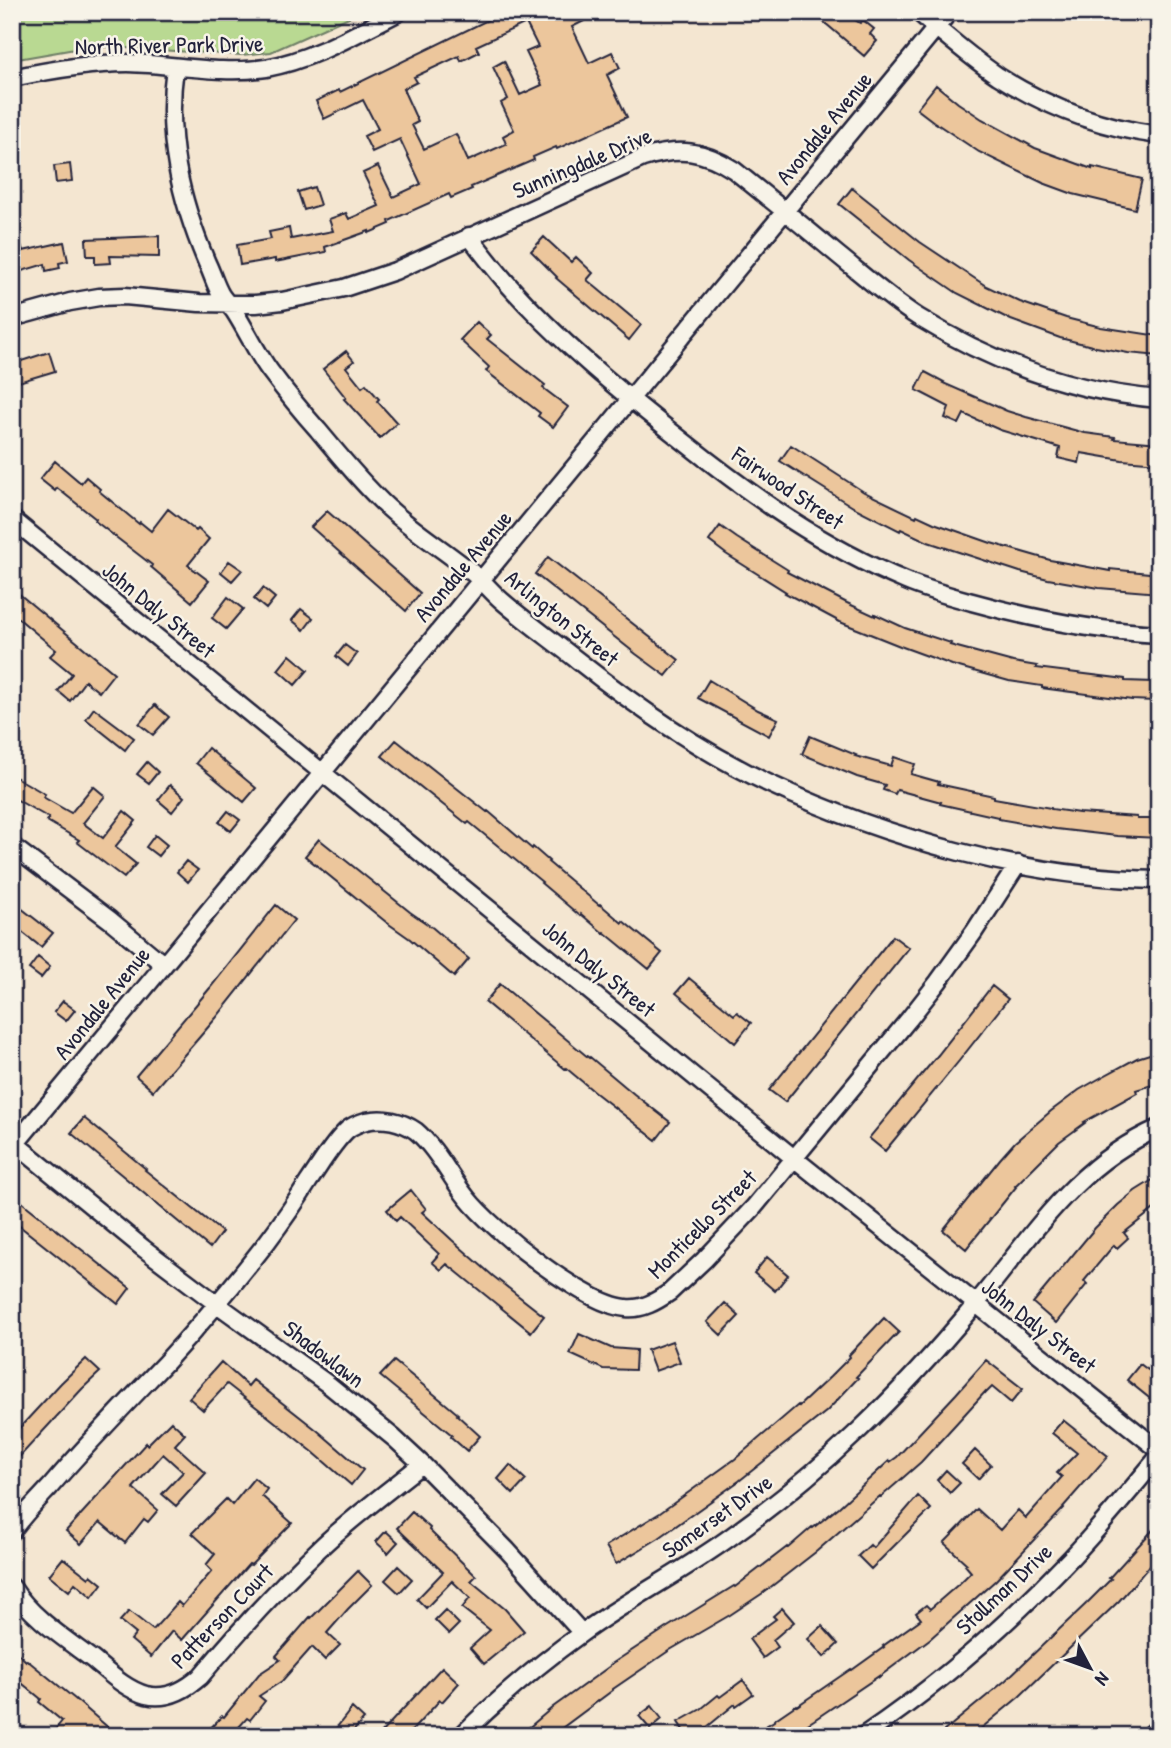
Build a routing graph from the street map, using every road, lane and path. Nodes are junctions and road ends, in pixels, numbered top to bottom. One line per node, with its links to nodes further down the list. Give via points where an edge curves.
1 (399, 12): 5 (street, North River Park Drive, via 294,61 238,71)
2 (918, 12): 4 (street)
3 (949, 12): 4 (street, Avondale Avenue)
4 (936, 27): 7 (street, via 996,75 1044,101 1109,126); 8 (street, Avondale Avenue)
5 (175, 67): 6 (street, North River Park Drive, via 93,65); 10 (street, Arlington Street, via 170,116 177,171 201,248)
6 (12, 78)
7 (1159, 135)
8 (785, 211): 9 (street, Sunningdale Drive, via 720,161 671,151 643,158); 12 (street, Avondale Avenue); 13 (street, Sunningdale Drive, via 885,293 956,339 1043,377 1090,390)
9 (469, 236): 10 (street, Sunningdale Drive, via 395,271 344,288 282,301); 12 (street, Fairwood Street, via 545,323)
10 (228, 303): 11 (street, Sunningdale Drive, via 99,297); 15 (street, Arlington Street, via 270,371 356,476 405,523)
11 (12, 318)
12 (632, 399): 15 (street, Avondale Avenue); 16 (street, Fairwood Street, via 790,520 908,582 1017,615)
13 (1159, 399)
14 (12, 519): 17 (street, John Daly Street)
15 (480, 580): 17 (street, Avondale Avenue); 19 (street, Arlington Street, via 628,700 730,764 869,825)
16 (1159, 635)
17 (323, 772): 21 (street, Avondale Avenue); 24 (street, John Daly Street)
18 (12, 846): 21 (street)
19 (1018, 864): 20 (street, Arlington Street); 24 (street, Monticello Street, via 938,982)
20 (1159, 880)
21 (163, 964): 23 (street, Avondale Avenue)
22 (1159, 1128): 26 (street, Somerset Drive, via 1119,1149 1078,1181)
23 (13, 1145): 25 (street, Shadowlawn)
24 (795, 1159): 25 (street, Monticello Street, via 670,1292 649,1304 625,1308 575,1287 511,1240 468,1200 414,1130 390,1120 367,1121 349,1128 333,1146 270,1238); 26 (street, John Daly Street)
25 (217, 1304): 29 (street, Shadowlawn, via 329,1385); 30 (street)
26 (975, 1305): 27 (street, John Daly Street); 32 (street, Somerset Drive, via 890,1401 806,1479 726,1541)
27 (1159, 1450)
28 (1159, 1456): 34 (street, Stollman Drive, via 1069,1560 1024,1604 943,1675)
29 (422, 1464): 31 (street, Patterson Court, via 319,1549 200,1678 169,1695 146,1695 128,1687 46,1623); 32 (street, Shadowlawn)
30 (12, 1531)
31 (12, 1587)
32 (582, 1633): 33 (street, Somerset Drive)
33 (461, 1736)
34 (863, 1736)

